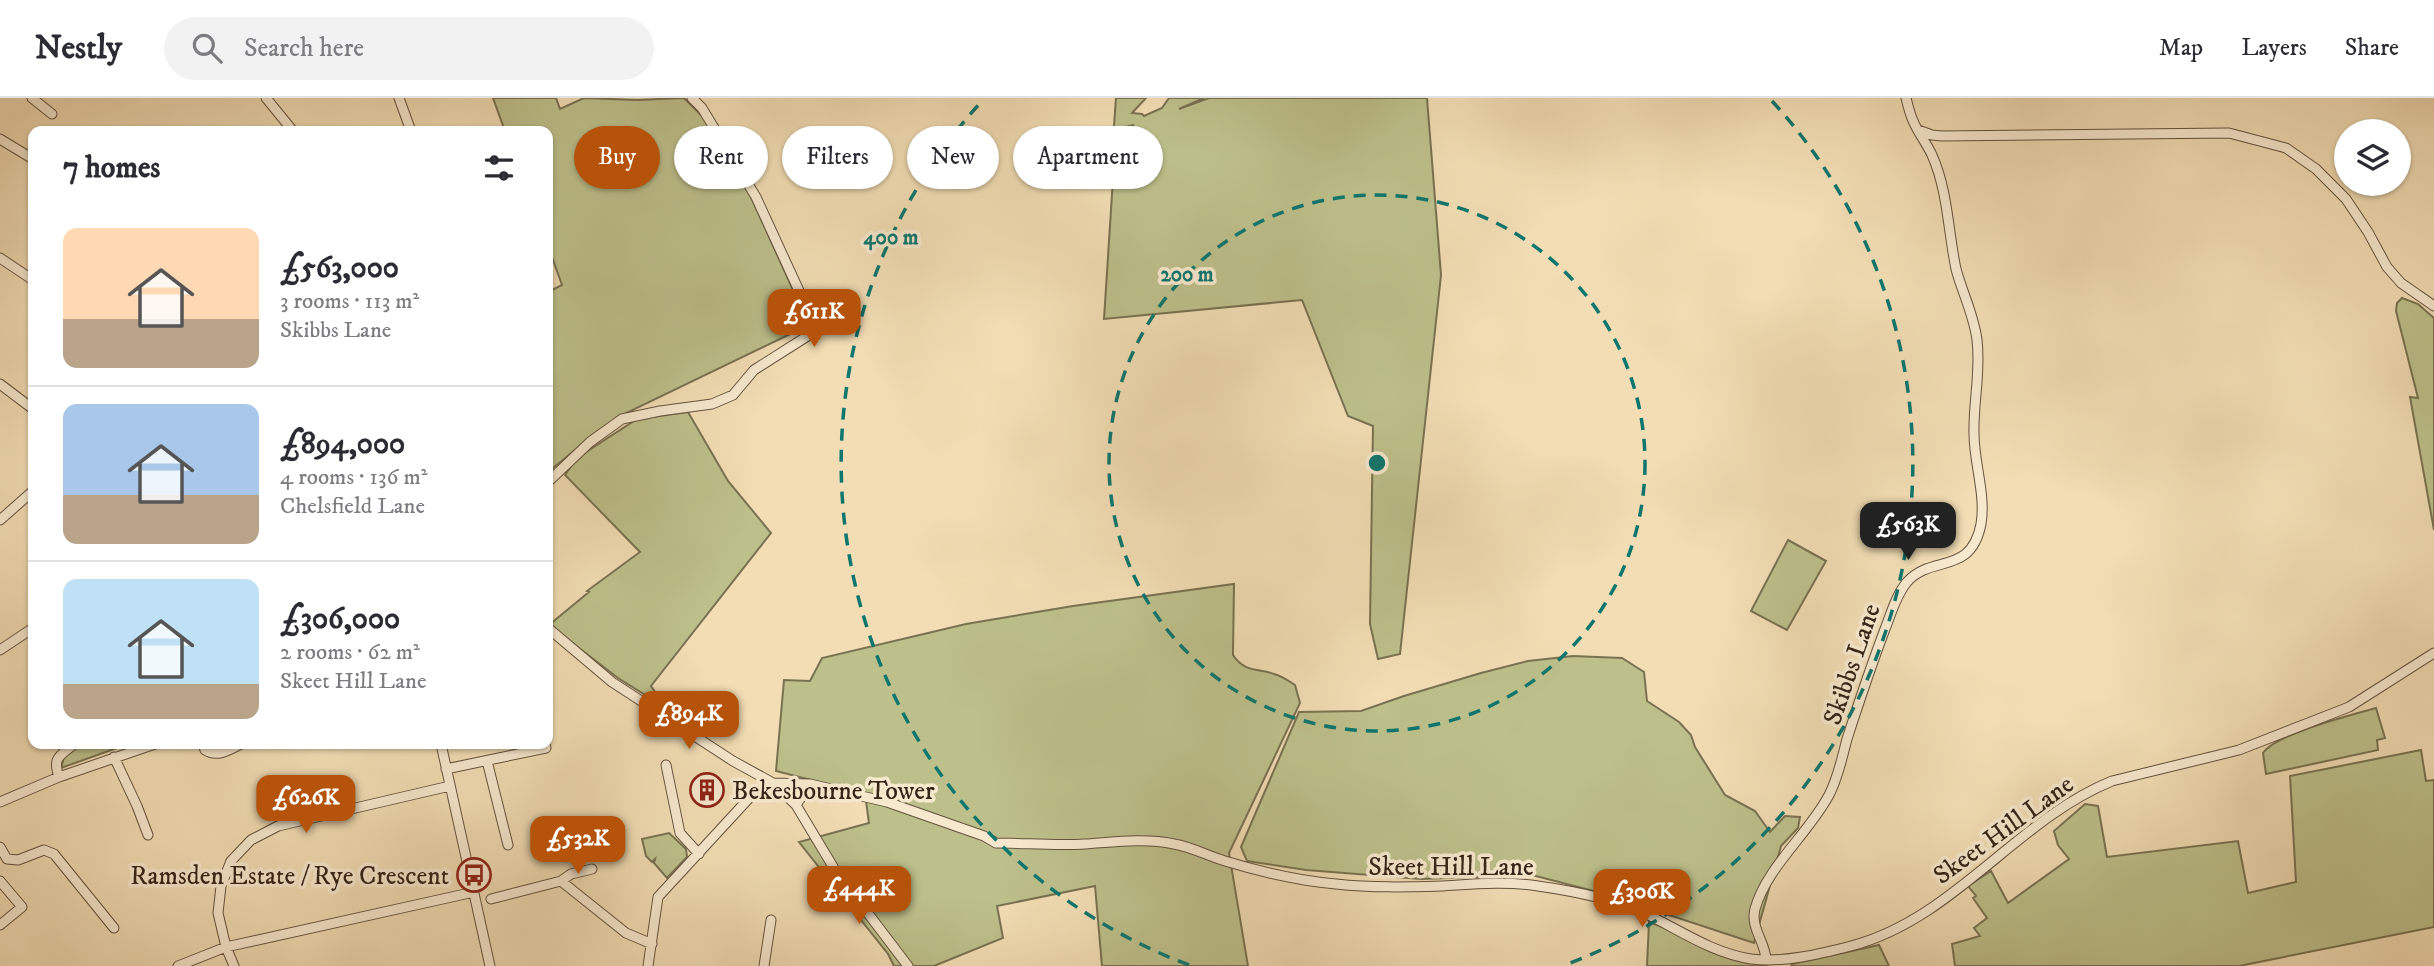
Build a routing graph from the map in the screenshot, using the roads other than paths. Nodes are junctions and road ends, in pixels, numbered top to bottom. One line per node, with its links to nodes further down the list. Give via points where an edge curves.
1 (32, 98): 6 (street)
2 (266, 98): 7 (street)
3 (399, 98): 8 (street)
4 (692, 98): 19 (street, via 756,197 817,330 754,370 723,400 622,419)
5 (1906, 98): 9 (street, Skibbs Lane)
6 (51, 114)
7 (289, 126)
8 (409, 126)
9 (1917, 129): 10 (street); 12 (street, Skibbs Lane)
10 (1937, 136): 12 (street); 16 (street, via 2229,133 2275,144 2316,169 2346,199 2387,267)
11 (0, 139): 13 (street)
12 (1932, 155): 57 (street, Skibbs Lane, via 1977,336 1973,431 1981,523 1965,555 1919,572 1896,600 1865,679 1829,794 1781,862 1754,911 1756,930)
13 (28, 156)
14 (0, 258): 15 (street)
15 (28, 277)
16 (2434, 306)
17 (0, 384): 18 (street)
18 (28, 405)
19 (553, 477)
20 (28, 495): 21 (street)
21 (0, 520)
22 (28, 631): 24 (street)
23 (553, 632): 37 (street, via 612,682)
24 (0, 650)
25 (2434, 653): 57 (street, Skeet Hill Lane, via 2349,707 2239,750 2112,781 2082,795 1922,914 1872,939)
26 (68, 749): 36 (street, via 57,759)
27 (139, 749): 32 (street)
28 (205, 749): 29 (street, via 211,754)
29 (230, 749)
30 (442, 749): 35 (street)
31 (533, 749): 33 (street)
32 (114, 757): 36 (street); 43 (street)
33 (487, 761): 35 (street); 44 (street)
34 (666, 765): 46 (street, via 680,833)
35 (446, 769): 39 (street)
36 (59, 776): 41 (street)
37 (773, 783): 38 (street, Skeet Hill Lane); 42 (street)
38 (810, 784): 42 (street); 57 (street, Skeet Hill Lane, via 887,802 996,843 1172,843 1268,873 1320,883 1375,888 1512,884 1555,889 1640,911 1693,940 1730,954)
39 (450, 786): 50 (street); 56 (street, via 278,826 251,840 231,861 221,886 218,913)
40 (752, 795): 46 (street)
41 (0, 802)
42 (796, 805): 63 (street, via 835,870)
43 (148, 835)
44 (508, 845)
45 (0, 847): 54 (street, via 7,859 18,860 44,850 54,854)
46 (699, 854): 55 (street, via 658,897)
47 (592, 869): 49 (street)
48 (0, 881): 53 (street, via 22,906)
49 (561, 881): 51 (street); 55 (street, via 626,933)
50 (474, 891): 56 (street); 60 (street)
51 (491, 899)
52 (771, 920): 62 (street)
53 (0, 925)
54 (114, 928)
55 (652, 944): 61 (street)
56 (226, 947): 58 (street); 59 (street)
57 (1772, 962)
58 (178, 966)
59 (234, 966)
60 (491, 966)
61 (648, 966)
62 (764, 966)
63 (908, 966)

